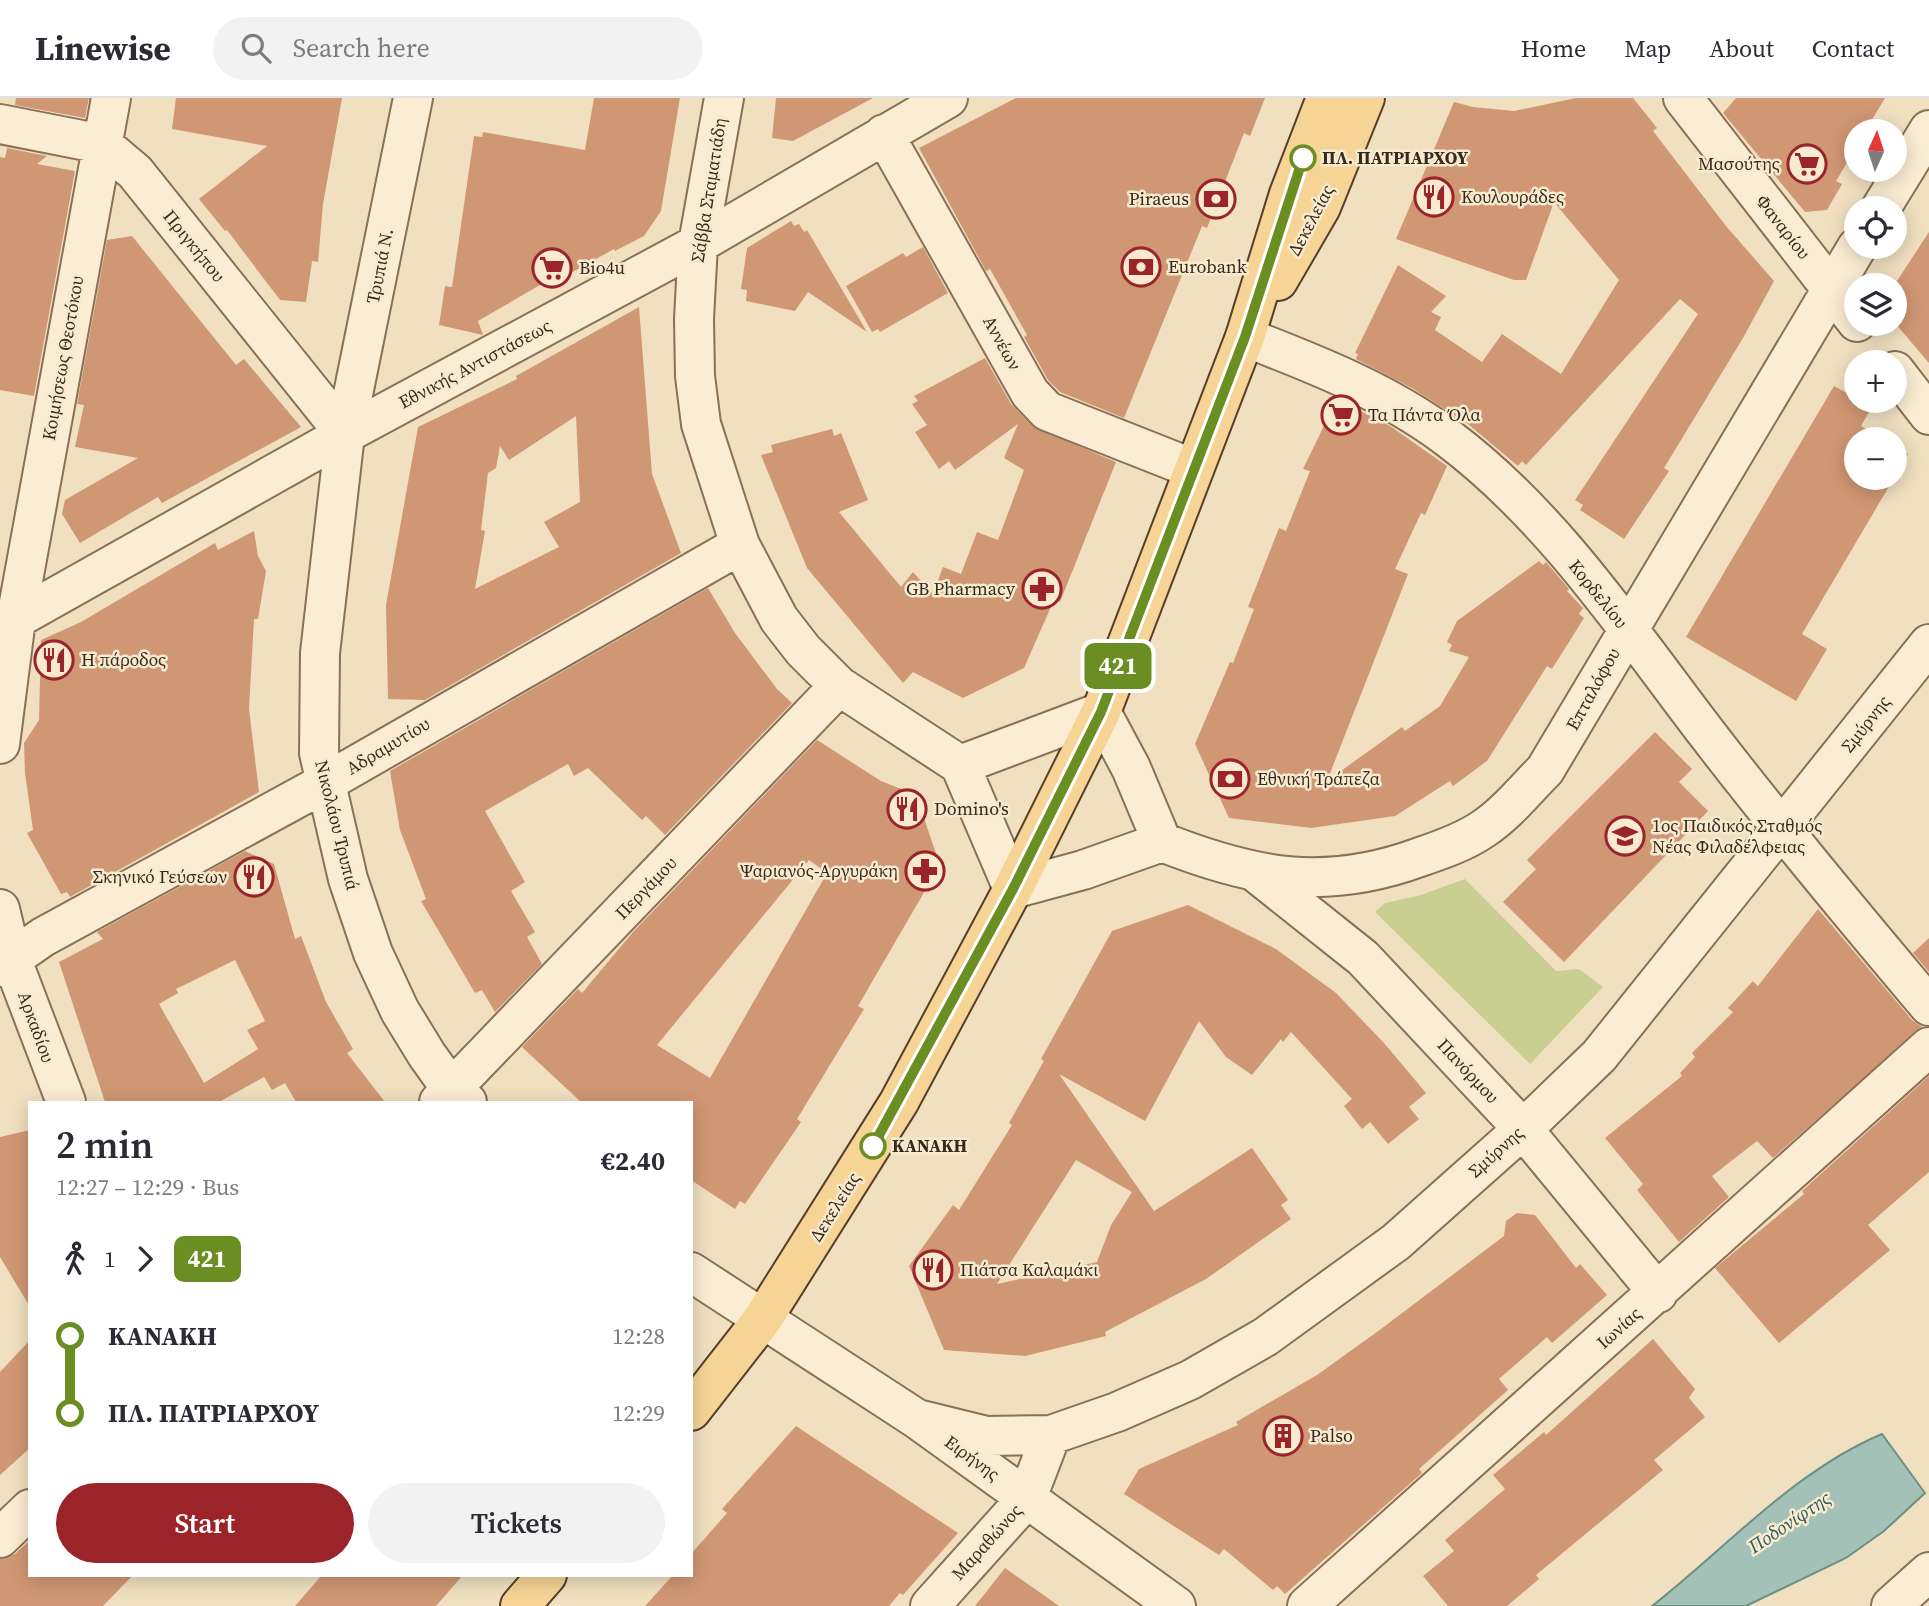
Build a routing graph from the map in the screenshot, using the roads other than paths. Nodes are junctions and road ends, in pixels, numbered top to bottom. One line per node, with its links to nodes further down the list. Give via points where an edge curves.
1 (111, 98): 11 (street, Κοιμήσεως Θεοτόκου)
2 (413, 98): 22 (street, Τρυπιά Ν.)
3 (724, 98): 13 (street, Σάββα Σταματιάδη)
4 (948, 98): 10 (street, Εθνικής Αντιστάσεως)
5 (1326, 98): 18 (main road, Δεκελείας, via 1289,194)
6 (1365, 98): 18 (main road, Δεκελείας, via 1321,207)
7 (1683, 98): 15 (street, Φαναρίου)
8 (0, 124): 11 (street, Πριγκήπου)
9 (1929, 130): 12 (street)
10 (884, 135): 13 (street, Εθνικής Αντιστάσεως); 23 (street, Αννέων, via 1030,393 1047,411)
11 (102, 144): 22 (street, Πριγκήπου, via 135,172); 25 (street, Κοιμήσεως Θεοτόκου)
12 (1888, 196)
13 (698, 244): 22 (street, Εθνικής Αντιστάσεως); 24 (street, Σάββα Σταματιάδη, via 694,319 701,424)
14 (1849, 259): 15 (street, Επταλόφου)
15 (1831, 288): 16 (street, Φαναρίου); 26 (street, Επταλόφου)
16 (1844, 306)
17 (1867, 336): 19 (street, Φαναρίου)
18 (1245, 337): 23 (main road, Δεκελείας); 26 (street, Κορδελίου, via 1306,360 1410,412 1447,437 1532,512)
19 (1878, 350)
20 (1907, 387): 21 (street)
21 (1929, 415)
22 (345, 434): 25 (street, Εθνικής Αντιστάσεως); 32 (street, Νικολάου Τρυπιά, via 320,653)
23 (1194, 469): 29 (main road, Δεκελείας)
24 (740, 545): 28 (street, Σάββα Σταματιάδη, via 779,618); 32 (street, Αδραμυτίου)
25 (5, 616): 30 (street)
26 (1626, 629): 33 (street, Κορδελίου); 35 (street, Επταλόφου, via 1583,711 1545,770 1483,829 1403,864 1340,878)
27 (1929, 644): 33 (street, Σμύρνης)
28 (839, 687): 31 (street, Σάββα Σταματιάδη); 41 (street, Περγάμου)
29 (1101, 712): 31 (street); 34 (street); 36 (main road, Δεκελείας)
30 (0, 744)
31 (960, 765): 36 (street)
32 (323, 784): 38 (street, Αδραμυτίου, via 43,937); 41 (street, Νικολάου Τρυπιά, via 373,953 400,1011)
33 (1782, 832): 39 (street, Κορδελίου); 43 (street, Σμύρνης, via 1599,1056)
34 (1162, 842): 35 (street, Επταλόφου, via 1212,862); 36 (street)
35 (1255, 872): 43 (street, Πανόρμου, via 1363,958)
36 (1013, 889): 46 (main road, Δεκελείας, via 900,1102)
37 (0, 909): 38 (street, Αρκαδίου)
38 (6, 964): 42 (street, Αρκαδίου)
39 (1929, 1006)
40 (1929, 1047): 45 (street, Ιωνίας)
41 (453, 1098)
42 (65, 1101)
43 (1523, 1129): 45 (street, Πανόρμου); 49 (street, Σμύρνης, via 1395,1242 1265,1337 1190,1380)
44 (693, 1273): 46 (street)
45 (1658, 1293): 58 (street, Ιωνίας)
46 (762, 1320): 47 (main road, Δεκελείας); 48 (street, Ειρήνης)
47 (693, 1408)
48 (917, 1419): 49 (street, Σμύρνης, via 986,1436); 50 (street, Ειρήνης)
49 (1051, 1435): 50 (street, Μαραθώνος)
50 (1027, 1498): 56 (street, Μαραθώνος); 57 (street, Ειρήνης)
51 (28, 1511): 52 (street)
52 (0, 1538)
53 (1929, 1572): 59 (street)
54 (545, 1577): 55 (main road)
55 (520, 1606)
56 (930, 1606)
57 (1176, 1606)
58 (1307, 1606)
59 (1891, 1606)

